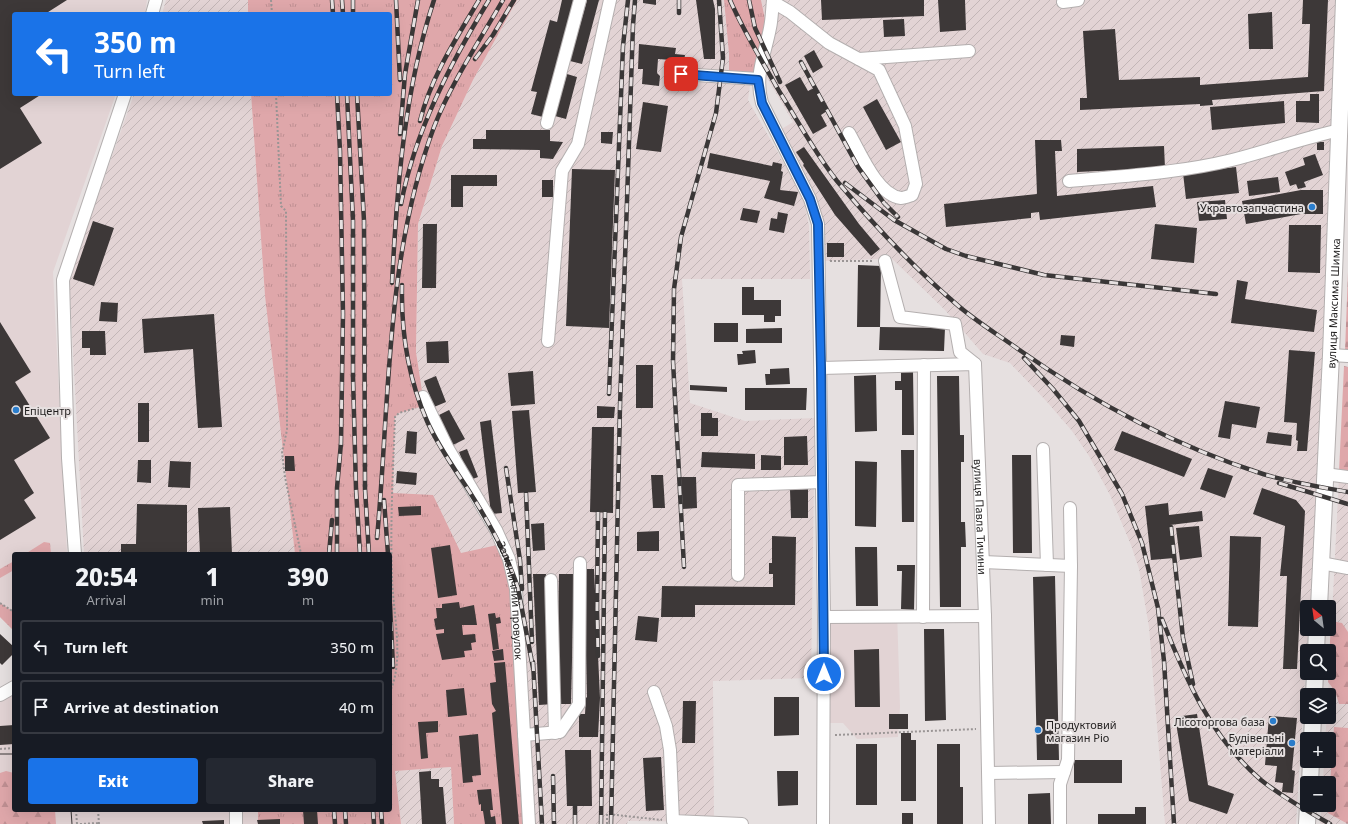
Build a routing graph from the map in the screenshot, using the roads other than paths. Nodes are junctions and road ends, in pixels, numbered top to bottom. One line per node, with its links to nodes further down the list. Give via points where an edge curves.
1 (156, 0): 8 (street)
2 (580, 0): 15 (street)
3 (610, 0): 20 (street, via 578,144 562,171)
4 (1078, 0): 7 (street)
5 (1344, 0): 11 (main road, вулиця Максима Шимка)
6 (773, 1): 10 (street, via 829,43); 13 (street, via 770,28)
7 (1063, 2)
8 (153, 12)
9 (969, 51): 10 (street)
10 (859, 59): 17 (street, via 879,70 905,126 916,184 912,195 902,198 892,196 883,188 872,175)
11 (1345, 71): 16 (main road, вулиця Максима Шимка)
12 (681, 74): 13 (street)
13 (758, 80): 25 (street, via 762,103 810,199 818,224)
14 (124, 96): 32 (street, via 63,280 68,458)
15 (547, 123)
16 (1340, 130): 18 (street, via 1232,160 1171,172); 21 (main road, вулиця Максима Шимка)
17 (849, 133)
18 (1069, 181)
19 (885, 261): 23 (street, via 900,317 955,324 960,352)
20 (548, 341)
21 (1331, 355): 22 (street); 28 (main road, вулиця Максима Шимка)
22 (1348, 356)
23 (975, 364): 24 (street); 33 (street, вулиця Павла Тичини)
24 (924, 365): 25 (street); 42 (street)
25 (821, 368): 30 (street)
26 (425, 401): 49 (street, Залізничний провулок, via 447,447 496,530 509,559 516,589)
27 (1043, 449): 36 (street)
28 (1325, 474): 29 (street); 35 (main road, вулиця Максима Шимка)
29 (1348, 478)
30 (822, 482): 39 (street, via 738,485); 44 (street)
31 (1070, 508): 37 (street)
32 (75, 552)
33 (983, 562): 36 (street); 43 (street, вулиця Павла Тичини)
34 (580, 563): 48 (street, via 579,704 560,732)
35 (1321, 563): 38 (street); 41 (main road, вулиця Максима Шимка)
36 (1046, 565): 37 (street)
37 (1071, 566): 50 (street, via 1068,760)
38 (1348, 568)
39 (738, 575)
40 (551, 580): 48 (street)
41 (1319, 600)
42 (923, 616): 43 (street); 44 (street)
43 (985, 616): 51 (street, вулиця Павла Тичини)
44 (824, 617): 57 (street)
45 (12, 688): 47 (street)
46 (654, 692): 56 (street, via 666,726 670,750 673,821)
47 (0, 695)
48 (555, 733): 49 (street)
49 (524, 735): 55 (street, Залізничний провулок)
50 (1064, 772): 51 (street); 59 (street, via 1060,784)
51 (989, 773): 58 (street, вулиця Павла Тичини)
52 (236, 812): 54 (street)
53 (1308, 812): 60 (main road)
54 (236, 824)
55 (529, 824)
56 (742, 824)
57 (823, 824)
58 (989, 824)
59 (1060, 824)
60 (1307, 824)

